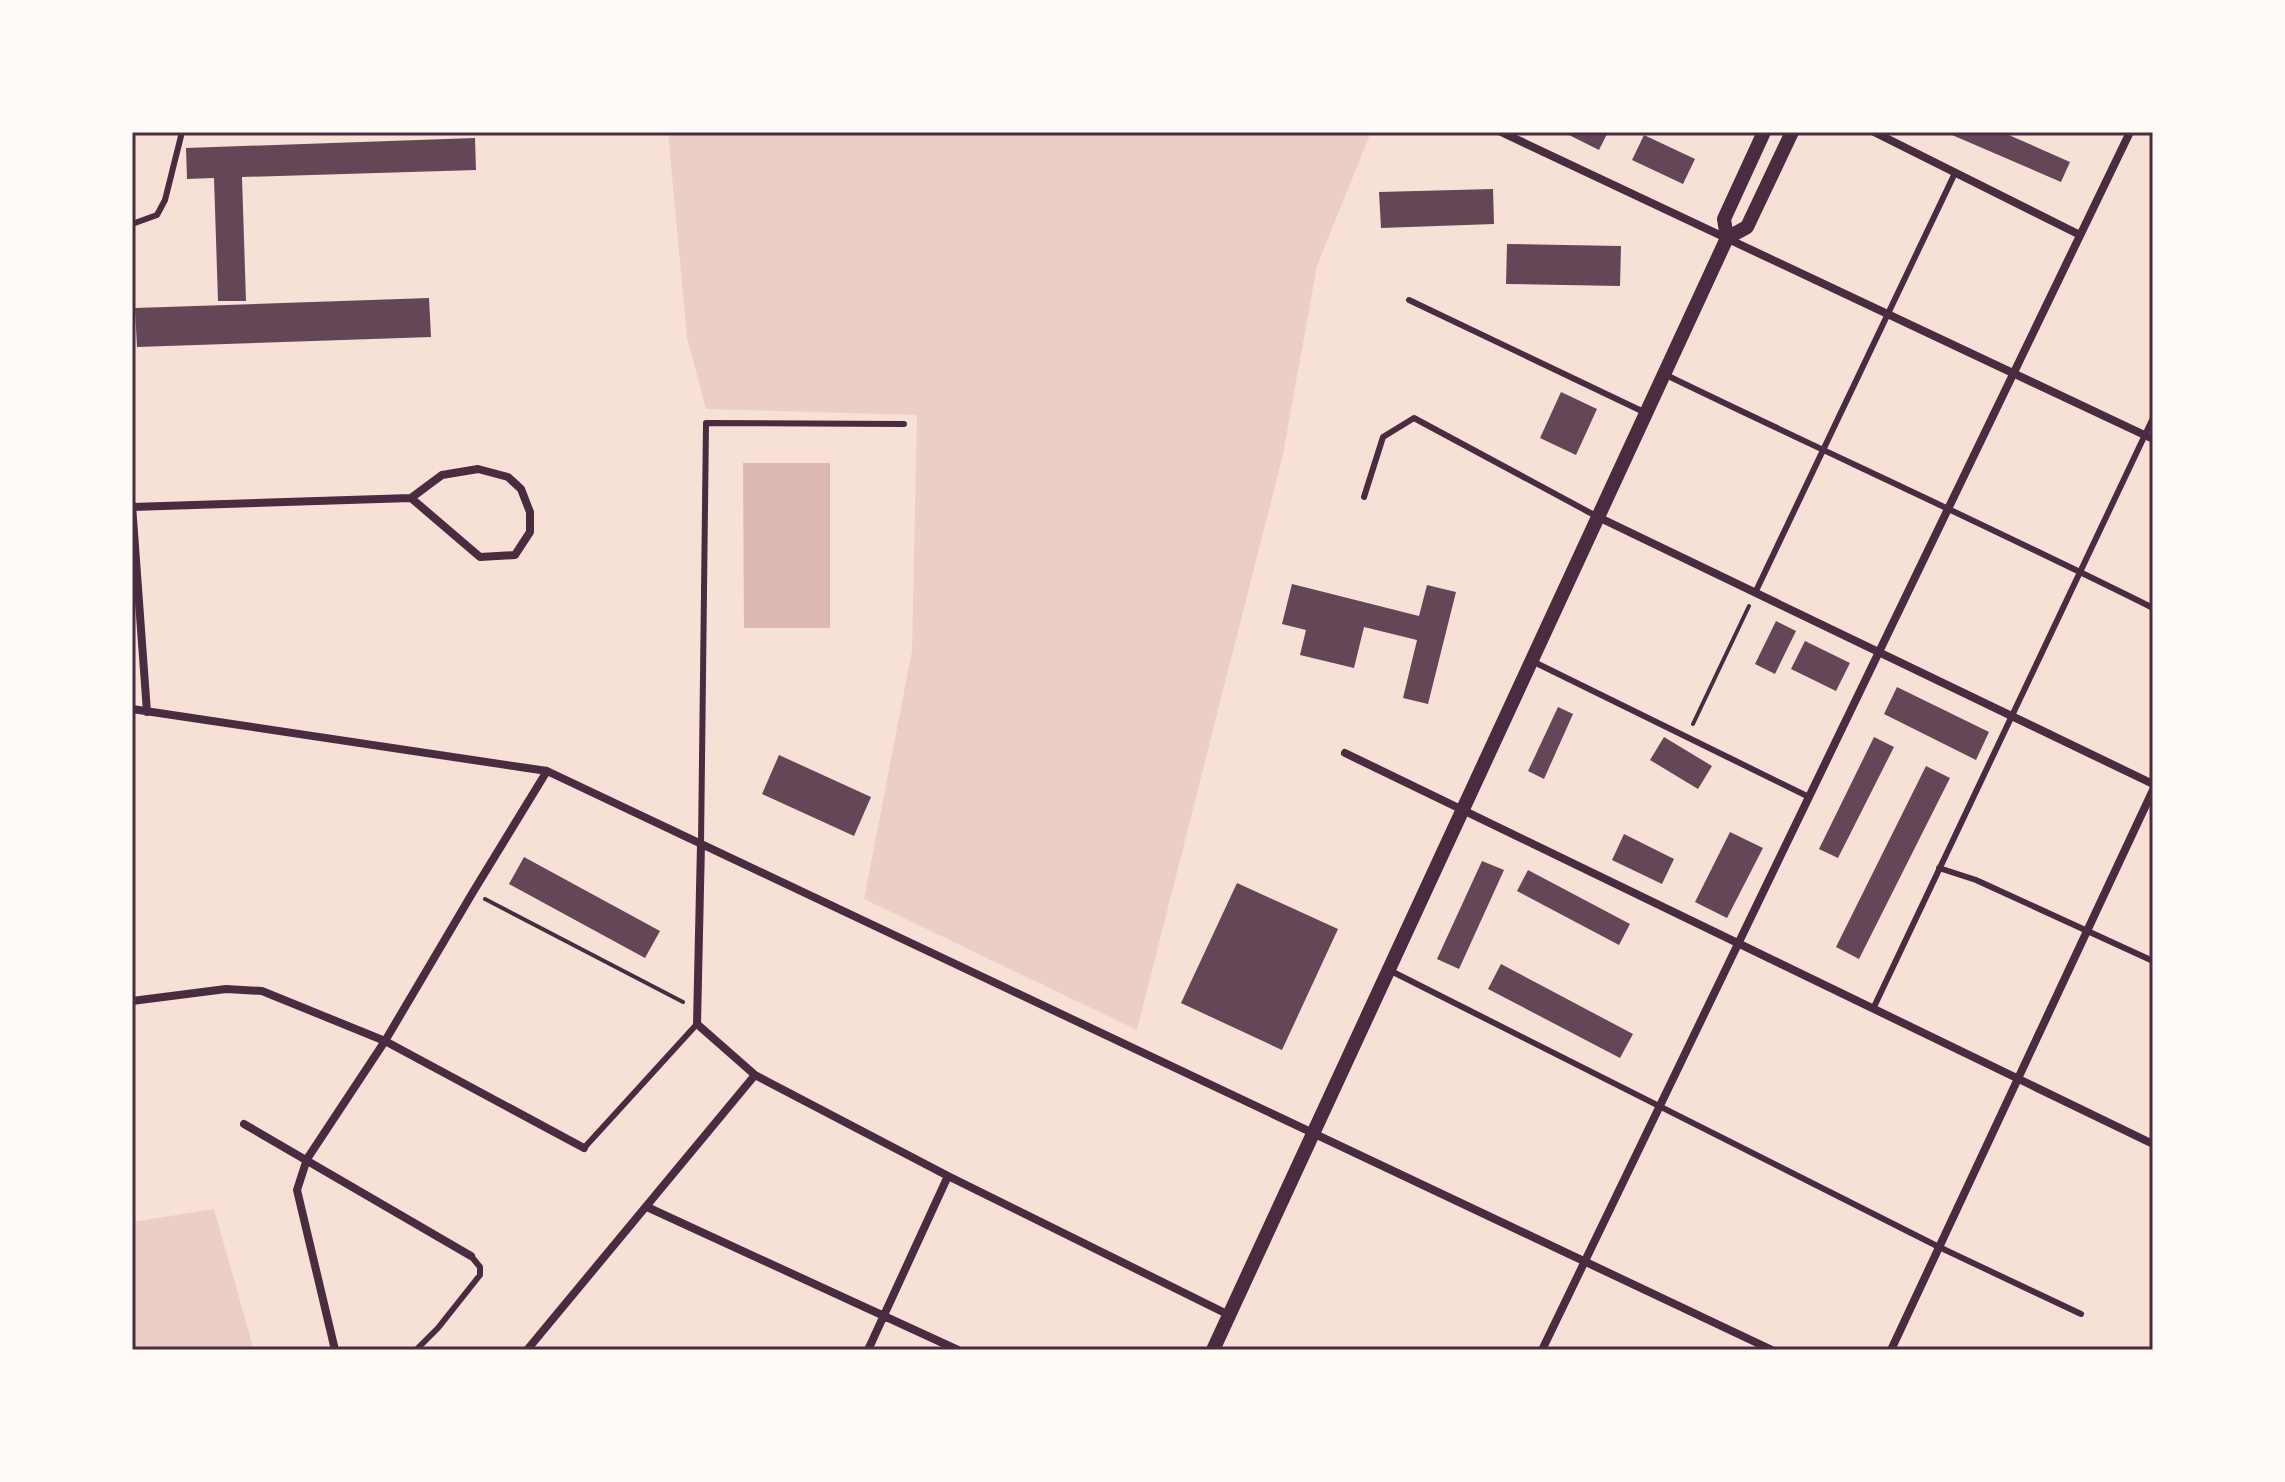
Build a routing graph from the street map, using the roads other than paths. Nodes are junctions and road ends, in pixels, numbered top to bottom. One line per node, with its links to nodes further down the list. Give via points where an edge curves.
1 (182, 132): 8 (lane, via 157,215)
2 (1501, 132): 10 (street)
3 (1764, 132): 10 (street, via 1724,219)
4 (1792, 132): 10 (street, via 1747,227)
5 (1874, 132): 7 (street)
6 (2130, 132): 9 (street)
7 (1955, 173): 9 (street); 12 (lane)
8 (132, 224)
9 (2080, 235): 13 (street)
10 (1727, 238): 12 (street); 14 (street)
11 (1409, 300): 15 (lane)
12 (1887, 314): 13 (street); 19 (lane)
13 (2013, 373): 18 (street); 23 (street)
14 (1664, 374): 15 (street); 19 (lane)
15 (1646, 413): 24 (street)
16 (2153, 418): 18 (lane)
17 (904, 424): 38 (lane, via 706,423)
18 (2149, 437): 25 (lane)
19 (1823, 451): 23 (lane); 26 (lane)
20 (1364, 497): 24 (lane, via 1383,437 1414,418)
21 (411, 498): 21 (street, via 442,475 478,469 508,477 521,489 530,512 530,532 515,555 480,557); 22 (street)
22 (132, 505): 31 (street)
23 (1948, 508): 25 (lane); 28 (street)
24 (1598, 517): 26 (street); 29 (street)
25 (2080, 571): 27 (lane); 32 (lane)
26 (1755, 593): 28 (street)
27 (2153, 608)
28 (1878, 652): 32 (street); 36 (street)
29 (1532, 661): 36 (lane); 37 (street)
30 (132, 709): 31 (street)
31 (147, 712): 34 (street)
32 (2011, 716): 35 (street); 39 (lane)
33 (1345, 753): 37 (street)
34 (547, 771): 38 (street); 47 (street)
35 (2153, 787): 40 (street)
36 (1809, 797): 41 (street)
37 (1462, 810): 41 (street); 43 (street)
38 (701, 844): 46 (street); 52 (street)
39 (1939, 868): 40 (lane); 45 (lane)
40 (2088, 930): 42 (lane); 49 (street)
41 (1738, 943): 45 (street); 50 (street)
42 (2153, 961)
43 (1389, 970): 50 (lane); 52 (street)
44 (132, 1001): 47 (street, via 226,989 262,991)
45 (1873, 1009): 49 (street)
46 (697, 1024): 48 (street); 54 (lane)
47 (385, 1041): 54 (street); 55 (street)
48 (755, 1075): 56 (street); 57 (street)
49 (2018, 1079): 53 (street); 58 (street)
50 (1659, 1106): 58 (lane); 60 (street)
51 (244, 1124): 55 (street)
52 (1313, 1133): 60 (street); 62 (street)
53 (2153, 1144)
54 (584, 1148)
55 (307, 1159): 59 (street); 64 (street, via 297,1190)
56 (948, 1176): 62 (street); 63 (street)
57 (647, 1207): 63 (street); 66 (street)
58 (1939, 1247): 61 (lane); 72 (street)
59 (471, 1256): 65 (lane, via 480,1275)
60 (1584, 1261): 70 (street); 71 (street)
61 (2081, 1314)
62 (1229, 1315): 69 (street)
63 (883, 1316): 67 (street); 68 (street)
64 (335, 1350)
65 (416, 1350)
66 (527, 1350)
67 (868, 1350)
68 (958, 1350)
69 (1213, 1350)
70 (1542, 1350)
71 (1772, 1350)
72 (1891, 1350)

